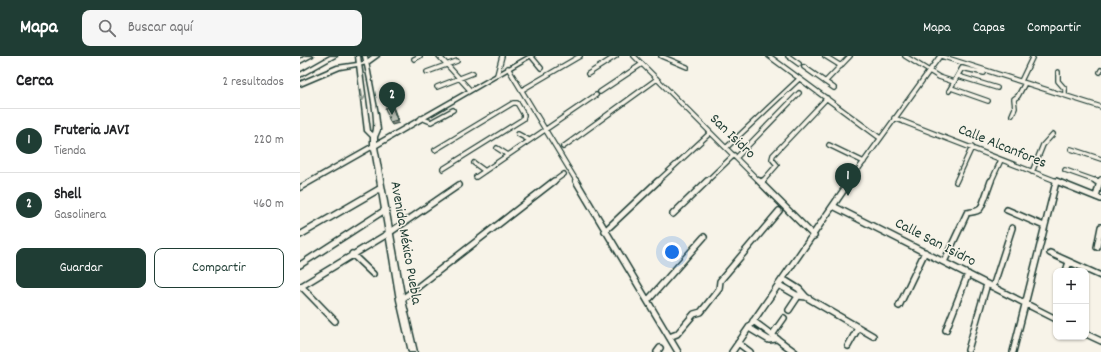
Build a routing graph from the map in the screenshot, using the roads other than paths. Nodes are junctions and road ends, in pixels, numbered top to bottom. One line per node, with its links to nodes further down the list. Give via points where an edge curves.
1 (310, 56): 24 (highway)
2 (334, 56): 41 (highway)
3 (358, 56): 27 (main road, Avenida México Puebla)
4 (364, 56): 26 (main road, Avenida México Puebla)
5 (376, 56): 26 (highway)
6 (420, 56): 23 (street)
7 (439, 56): 28 (street)
8 (502, 56): 42 (street)
9 (531, 56): 34 (main road); 35 (street)
10 (580, 56): 57 (street)
11 (616, 56): 40 (street)
12 (642, 56): 21 (street)
13 (661, 56): 32 (street)
14 (769, 56): 47 (street)
15 (788, 56): 22 (street)
16 (825, 56): 31 (street)
17 (850, 56): 31 (street)
18 (905, 56): 36 (street)
19 (940, 56): 36 (street); 49 (street)
20 (1032, 56): 49 (street)
21 (635, 57): 29 (street, San Isidro)
22 (793, 57): 30 (street)
23 (414, 59)
24 (300, 61)
25 (457, 61): 28 (street)
26 (366, 63): 27 (highway); 73 (main road, Avenida México Puebla, via 376,114 377,130)
27 (358, 64): 52 (highway, via 331,70); 73 (main road, Avenida México Puebla, one-way to 73, via 368,132)
28 (448, 64): 37 (street); 44 (street)
29 (642, 64): 46 (street, San Isidro); 69 (street)
30 (799, 64)
31 (841, 66): 50 (street)
32 (687, 67)
33 (804, 67): 50 (street)
34 (508, 68): 42 (main road); 57 (street)
35 (541, 68)
36 (929, 70): 48 (street); 68 (street)
37 (427, 72)
38 (1058, 72): 59 (street, via 1058,81 1065,89)
39 (473, 73): 44 (street)
40 (588, 74)
41 (300, 75)
42 (497, 75): 56 (main road)
43 (958, 76): 45 (street, via 964,68); 48 (street); 55 (street)
44 (460, 78): 53 (street); 56 (street)
45 (1000, 78)
46 (657, 79): 70 (street, San Isidro); 78 (street)
47 (799, 79): 60 (street); 81 (street)
48 (955, 81): 61 (street, via 950,90)
49 (1021, 81): 51 (street)
50 (826, 82): 54 (street)
51 (1025, 83): 59 (street); 66 (street, via 1014,99 1015,108)
52 (300, 84)
53 (437, 87)
54 (834, 88)
55 (997, 88)
56 (470, 90): 67 (main road)
57 (522, 90): 62 (street)
58 (799, 92): 85 (street)
59 (1064, 95): 63 (street)
60 (827, 98): 74 (street); 99 (street, via 773,155 776,167)
61 (988, 101)
62 (530, 105): 64 (street); 69 (street)
63 (1101, 107)
64 (520, 108): 83 (street, via 517,103 513,103); 90 (street, via 525,116 523,118)
65 (453, 110): 67 (street, via 431,122)
66 (1012, 115)
67 (421, 118): 77 (main road)
68 (894, 118): 74 (street); 79 (street, Calle Alcanfores)
69 (545, 129): 75 (street); 112 (street)
70 (710, 133): 81 (street, San Isidro); 112 (street)
71 (518, 134): 75 (street)
72 (1053, 134): 93 (street, via 1043,145)
73 (374, 138): 77 (main road, Avenida México Puebla)
74 (880, 138): 88 (street)
75 (529, 140): 84 (street)
76 (830, 145): 88 (street)
77 (374, 146): 101 (main road); 102 (main road, Avenida México Puebla)
78 (563, 147)
79 (972, 147): 87 (street, Calle Alcanfores); 97 (street)
80 (497, 148): 84 (street)
81 (726, 148): 85 (street, San Isidro)
82 (1071, 148): 86 (street)
83 (435, 150)
84 (508, 155): 91 (street)
85 (735, 156): 99 (street, San Isidro); 108 (street)
86 (1101, 159)
87 (1001, 160): 93 (street, Calle Alcanfores); 121 (street, via 983,199 982,207 967,213)
88 (864, 162): 104 (street)
89 (474, 163): 91 (street)
90 (443, 169)
91 (485, 170): 95 (street)
92 (1065, 170): 96 (street)
93 (1032, 172): 98 (street, Calle Alcanfores)
94 (564, 174): 135 (street)
95 (476, 177)
96 (1100, 181): 103 (street)
97 (956, 182)
98 (1056, 182): 103 (street, Calle Alcanfores); 109 (street)
99 (762, 183): 115 (street, San Isidro)
100 (459, 185): 113 (street)
101 (300, 188)
102 (381, 188): 105 (main road, Avenida México Puebla); 114 (street)
103 (1099, 198)
104 (833, 206): 115 (street); 118 (street, Calle San Isidro)
105 (385, 210): 113 (main road, Avenida México Puebla); 123 (street)
106 (1006, 210): 109 (street)
107 (779, 211): 148 (street, via 720,281 719,289 701,312 694,314 677,334)
108 (673, 214)
109 (1044, 226): 136 (street)
110 (1101, 227): 117 (street)
111 (1012, 228): 132 (street)
112 (605, 231): 134 (street)
113 (389, 233): 120 (street); 135 (main road, Avenida México Puebla)
114 (300, 235)
115 (814, 236): 128 (street)
116 (704, 237): 134 (street)
117 (1097, 247)
118 (925, 252): 121 (street, Calle San Isidro); 137 (street)
119 (1050, 253): 122 (street)
120 (352, 254): 125 (street); 131 (street)
121 (944, 262): 126 (street, Calle San Isidro)
122 (1069, 262): 124 (street); 127 (street)
123 (300, 265)
124 (1067, 268)
125 (373, 274)
126 (968, 274): 129 (street, Calle San Isidro); 145 (street)
127 (1101, 276)
128 (783, 279): 130 (street); 133 (street)
129 (987, 284): 132 (street, Calle San Isidro); 153 (street)
130 (779, 285): 133 (street); 142 (street)
131 (301, 287): 141 (street)
132 (993, 287): 136 (street, Calle San Isidro)
133 (800, 294): 138 (street); 144 (street)
134 (647, 299): 148 (street)
135 (401, 300): 154 (main road, Avenida México Puebla)
136 (1025, 303): 139 (street, Calle San Isidro); 159 (street)
137 (899, 306)
138 (789, 310)
139 (1053, 317)
140 (784, 318): 149 (street)
141 (335, 321)
142 (753, 321): 143 (street); 149 (street)
143 (749, 328): 149 (street, via 769,340); 151 (street)
144 (858, 328): 147 (street); 152 (street)
145 (946, 330)
146 (1089, 335): 150 (street)
147 (873, 336)
148 (669, 337): 155 (street)
149 (774, 337): 158 (street)
150 (1101, 341)
151 (738, 343): 156 (street); 157 (street)
152 (848, 346)
153 (968, 350)
154 (413, 352)
155 (678, 352)
156 (732, 352)
157 (750, 352)
158 (795, 352)
159 (1013, 352)

